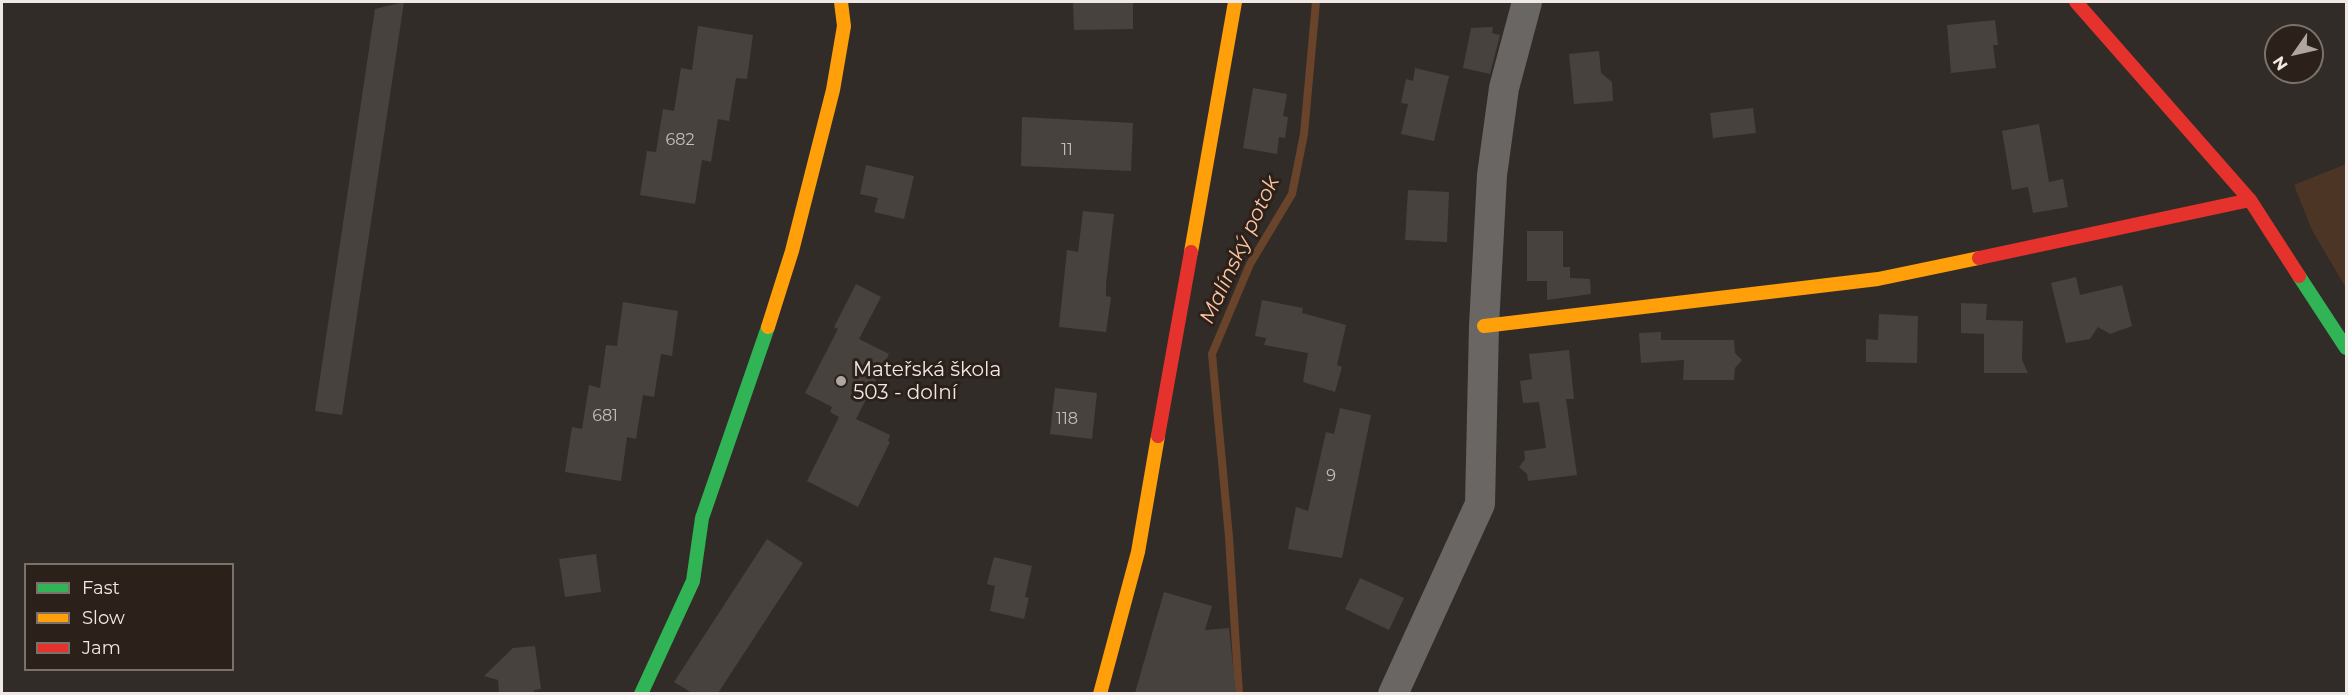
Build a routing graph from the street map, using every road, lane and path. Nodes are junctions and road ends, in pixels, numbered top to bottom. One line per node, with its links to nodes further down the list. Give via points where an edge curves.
1 (841, 2): 8 (street, via 844,26 832,90 792,251 702,518 693,580)
2 (1234, 2): 9 (street, via 1138,552)
3 (1527, 2): 6 (street, via 1504,88 1492,175)
4 (2076, 2): 5 (street)
5 (2250, 200): 6 (street, via 1878,279); 7 (street)
6 (1484, 326): 10 (street, via 1480,504)
7 (2346, 348)
8 (641, 693)
9 (1100, 693)
10 (1393, 693)

